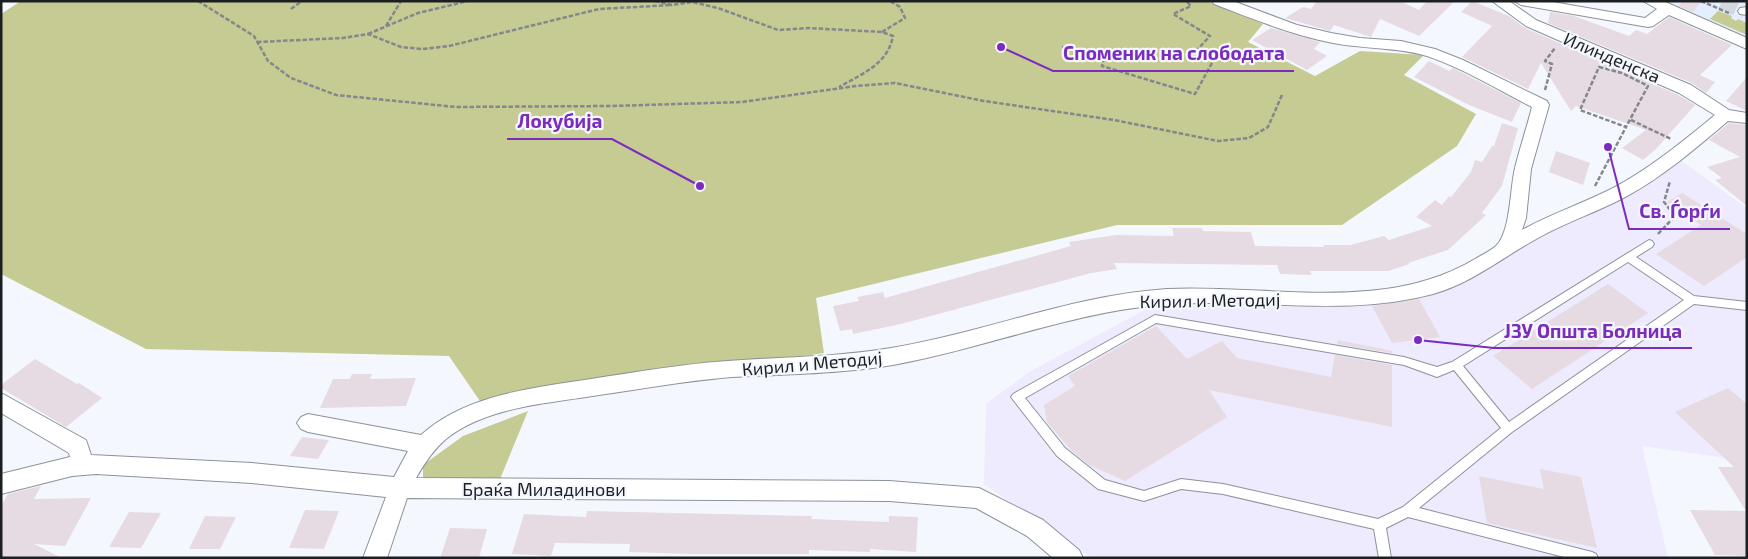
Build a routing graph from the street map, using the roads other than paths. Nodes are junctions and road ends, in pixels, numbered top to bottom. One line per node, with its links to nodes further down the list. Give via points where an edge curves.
1 (1219, 1): 10 (street, via 1300,30 1360,43 1430,52 1541,106 1523,169 1517,218)
2 (1500, 1): 7 (street, Илинденска, via 1531,23 1685,89)
3 (1521, 1): 5 (street, via 1648,23)
4 (1650, 1): 5 (street)
5 (1667, 9): 6 (street)
6 (1747, 44)
7 (1725, 115): 8 (street, Илинденска); 10 (street, via 1649,176)
8 (1747, 118)
9 (1649, 244): 11 (lane)
10 (1507, 246): 18 (street, Кирил и Методиј, via 1474,271 1436,286 1401,294 1367,298 1168,297 1134,300 1045,318 894,356 841,363 706,371 543,394 463,418 440,431)
11 (1628, 257): 12 (lane); 14 (lane)
12 (1692, 300): 13 (lane); 17 (lane)
13 (1747, 306)
14 (1456, 366): 17 (lane); 23 (lane, via 1437,372 1404,361 1155,319 1017,397 1061,452 1102,485 1144,496 1181,484 1223,489)
15 (3, 403): 19 (street, via 78,448)
16 (308, 423): 18 (street)
17 (1508, 429): 22 (lane)
18 (424, 446): 21 (street, Кирил и Методиј)
19 (83, 465): 20 (street, Браќа Миладинови); 21 (street, Браќа Миладинови, via 252,473)
20 (1, 484)
21 (401, 488): 24 (street, Кирил и Методиј); 25 (street, Браќа Миладинови, via 889,491 979,498 1035,528)
22 (1407, 511): 23 (lane); 27 (lane)
23 (1379, 525): 26 (lane)
24 (376, 558)
25 (1071, 558)
26 (1385, 558)
27 (1592, 558)

